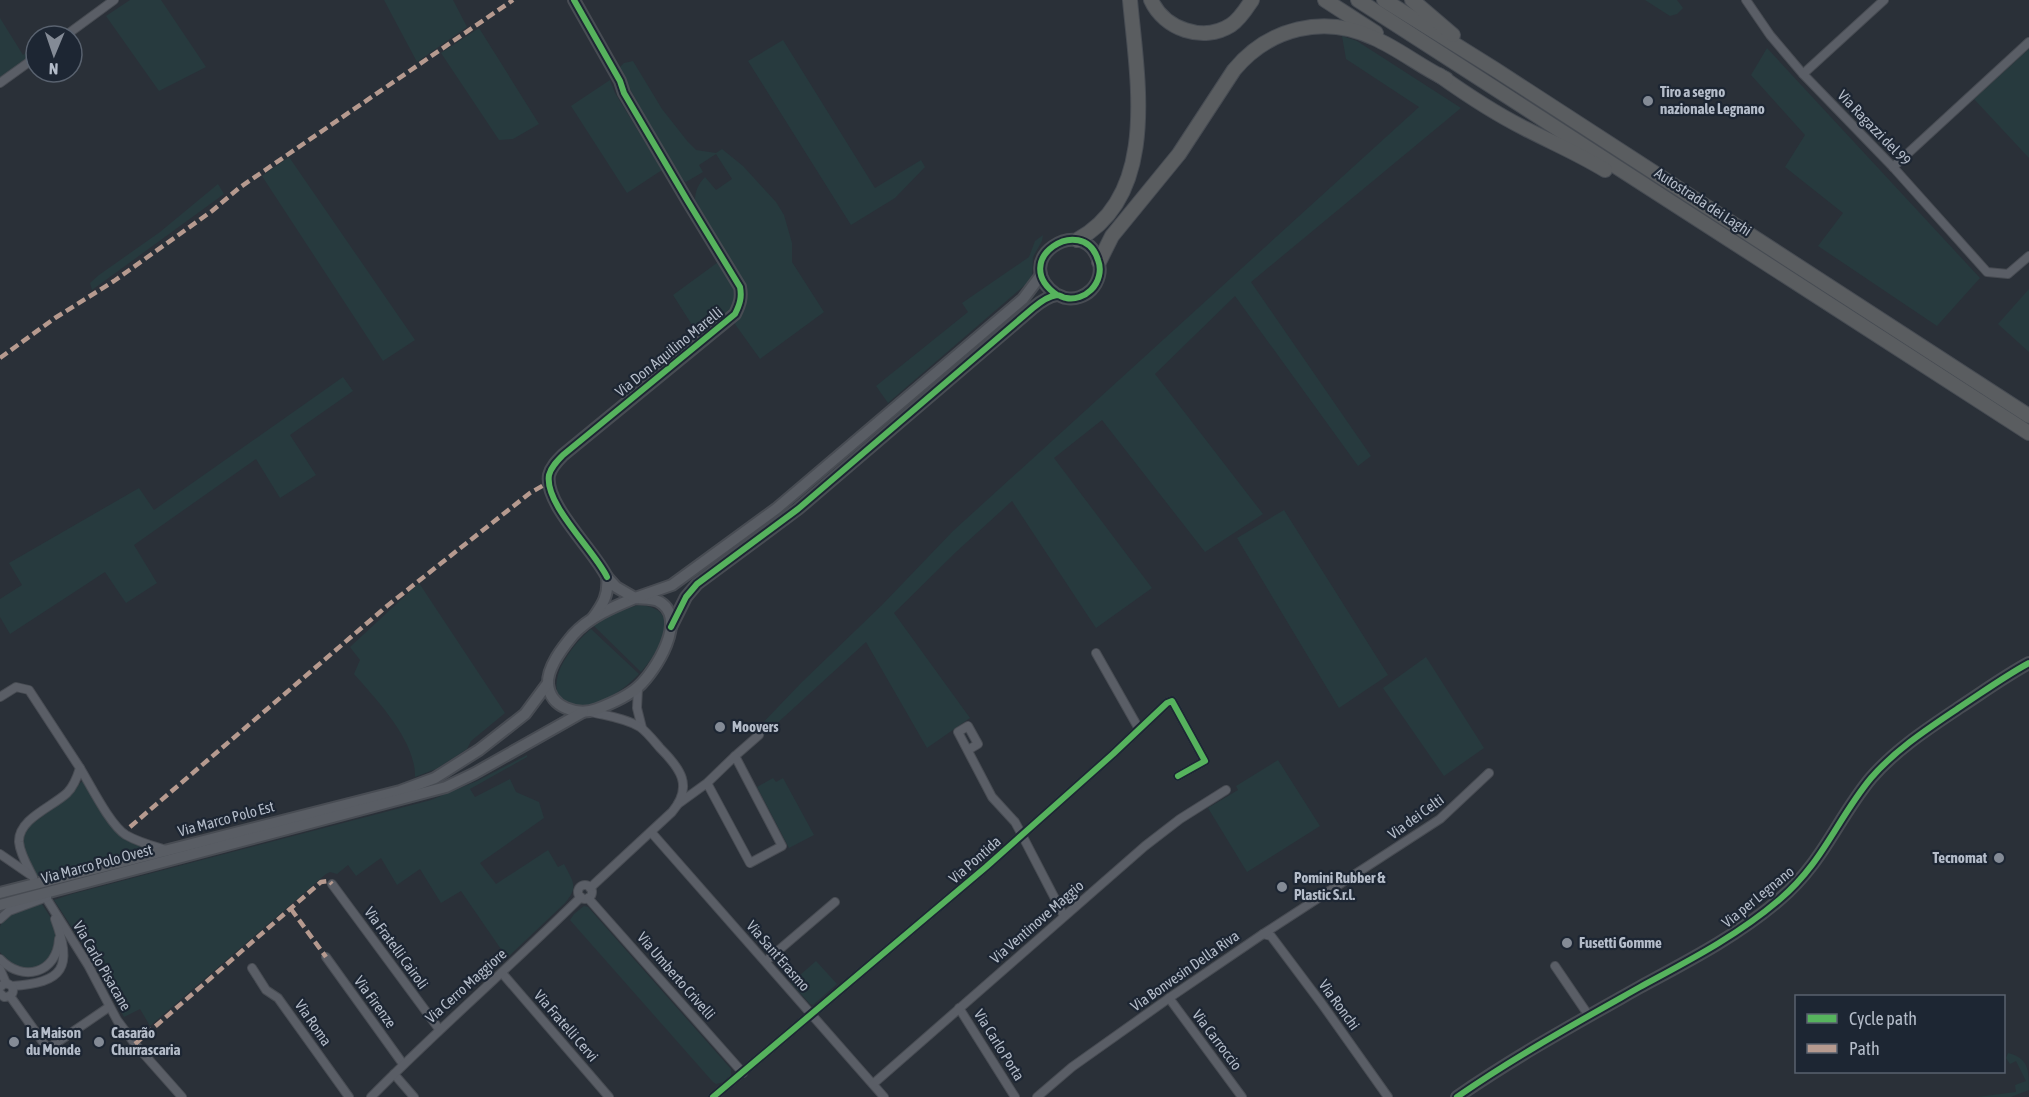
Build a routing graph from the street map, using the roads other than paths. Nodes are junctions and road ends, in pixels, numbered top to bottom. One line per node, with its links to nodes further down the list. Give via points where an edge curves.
1 (114, 0): 12 (street)
2 (574, 0): 28 (street, Via Don Aquilino Marelli, via 741,293 735,314 553,465 549,482 554,499)
3 (1130, 0): 21 (highway, via 1138,138 1123,189 1111,213)
4 (1151, 0): 5 (highway, via 1168,22 1192,32 1222,30 1245,12)
5 (1252, 0)
6 (1325, 0): 17 (highway)
7 (1358, 0): 20 (highway, Autostrada dei Laghi)
8 (1384, 0): 15 (highway, Autostrada dei Laghi)
9 (1412, 0): 15 (highway)
10 (1746, 0): 16 (street, Via Ragazzi del 99)
11 (1884, 0): 16 (street)
12 (81, 24)
13 (2029, 42): 19 (street)
14 (24, 66): 18 (street)
15 (1496, 70): 26 (highway, Autostrada dei Laghi)
16 (1803, 74): 19 (street, Via Ragazzi del 99)
17 (1446, 80): 20 (highway, via 1527,129 1579,153); 23 (highway, via 1375,38 1335,26 1295,30 1274,38 1234,70 1179,154 1112,236)
18 (0, 83)
19 (1893, 167): 22 (street, Via Ragazzi del 99, via 1987,272 2008,274)
20 (1708, 225): 27 (highway, Autostrada dei Laghi)
21 (1077, 240): 23 (street, via 1091,248); 24 (street, via 1057,242 1049,248)
22 (2029, 256)
23 (1100, 262): 25 (street, via 1093,289 1076,298)
24 (1041, 275): 25 (street, via 1044,284); 29 (street, via 1023,299 776,509 672,585)
25 (1057, 296): 31 (street, via 1032,308 798,509 697,584)
26 (2029, 416)
27 (2029, 433)
28 (607, 577): 29 (street, Via Don Aquilino Marelli); 30 (street, via 606,599)
29 (635, 598): 30 (street); 31 (street, via 660,602 670,616)
30 (592, 618): 34 (street, via 573,634 554,663)
31 (671, 627): 35 (street, via 663,654)
32 (1096, 653): 39 (street)
33 (2029, 663): 78 (street, Via per Legnano, via 1897,752 1870,779 1811,868 1764,912 1712,948)
34 (548, 683): 37 (street, via 560,705 570,711); 51 (street, Via Marco Polo Est, via 525,714 435,778 400,791)
35 (639, 686): 37 (street); 38 (street, via 637,708)
36 (0, 697): 43 (street, via 16,687 29,690)
37 (586, 712): 38 (street, via 623,719); 55 (street, Via Marco Polo Ovest, via 446,787)
38 (642, 728): 48 (street, via 678,769 684,789)
39 (1139, 729): 45 (street, Via Pontida, via 1172,701 1205,761); 50 (street, Via Pontida)
40 (759, 735): 42 (street)
41 (968, 750): 50 (street, via 992,797)
42 (735, 756): 46 (street); 46 (street, via 782,846 750,863)
43 (81, 768): 51 (street, via 122,831); 52 (street, via 67,793 24,826 19,845 33,877)
44 (1489, 773): 53 (street, Via dei Celti, via 1440,819)
45 (1178, 776)
46 (707, 783): 48 (street)
47 (1226, 790): 60 (street, Via Ventinove Maggio, via 1163,831)
48 (678, 804): 49 (street)
49 (651, 832): 57 (street, Via Cerro Maggiore, via 590,888 580,887 578,891); 66 (street, Via Sant'Erasmo)
50 (1022, 835): 60 (street); 77 (street, Via Pontida)
51 (168, 850): 56 (street, Via Marco Polo Est)
52 (0, 854)
53 (1354, 875): 63 (street, Via Bonvesin Della Riva)
54 (332, 884): 79 (street, Via Fratelli Cairoli)
55 (79, 885): 59 (street, Via Marco Polo Ovest); 61 (street, via 9,911)
56 (0, 893)
57 (585, 897): 70 (street, Via Cerro Maggiore); 81 (street, Via Umberto Crivelli)
58 (835, 902): 66 (street)
59 (0, 906)
60 (1064, 916): 76 (street, Via Ventinove Maggio)
61 (0, 920)
62 (59, 934): 65 (street, via 58,950 42,969 21,972); 71 (street, via 65,954 57,973 40,983); 75 (street, Via Carlo Pisacane, via 49,904)
63 (1263, 934): 74 (street, Via Bonvesin Della Riva); 94 (street, Via Ronchi, via 1271,936)
64 (326, 957): 80 (street, Via Firenze)
65 (0, 959)
66 (766, 961): 77 (street, Via Sant'Erasmo)
67 (1555, 966): 78 (street)
68 (252, 968): 85 (street, Via Roma)
69 (0, 969): 71 (street)
70 (502, 973): 79 (street, Via Cerro Maggiore); 88 (street, Via Fratelli Cervi)
71 (6, 985): 73 (street, via 13,993)
72 (0, 993): 73 (street)
73 (10, 996): 75 (street, via 49,1048)
74 (1169, 998): 92 (street, Via Bonvesin Della Riva); 93 (street, Via Carroccio)
75 (109, 1007): 84 (street, Via Carlo Pisacane, via 135,1044)
76 (959, 1008): 83 (street, Via Ventinove Maggio); 91 (street, Via Carlo Porta)
77 (810, 1014): 81 (street, Via Pontida); 83 (street, Via Sant'Erasmo)
78 (1589, 1016): 95 (street, Via per Legnano)
79 (439, 1029): 80 (street, Via Cerro Maggiore)
80 (403, 1064): 82 (street, Via Cerro Maggiore)
81 (743, 1073): 89 (street, Via Pontida)
82 (394, 1074): 86 (street, Via Cerro Maggiore); 87 (street)
83 (873, 1084): 90 (street, Via Sant'Erasmo)
84 (182, 1097)
85 (349, 1097)
86 (371, 1097)
87 (414, 1097)
88 (609, 1097)
89 (713, 1097)
90 (884, 1097)
91 (1015, 1097)
92 (1037, 1097)
93 (1242, 1097)
94 (1388, 1097)
95 (1457, 1097)

